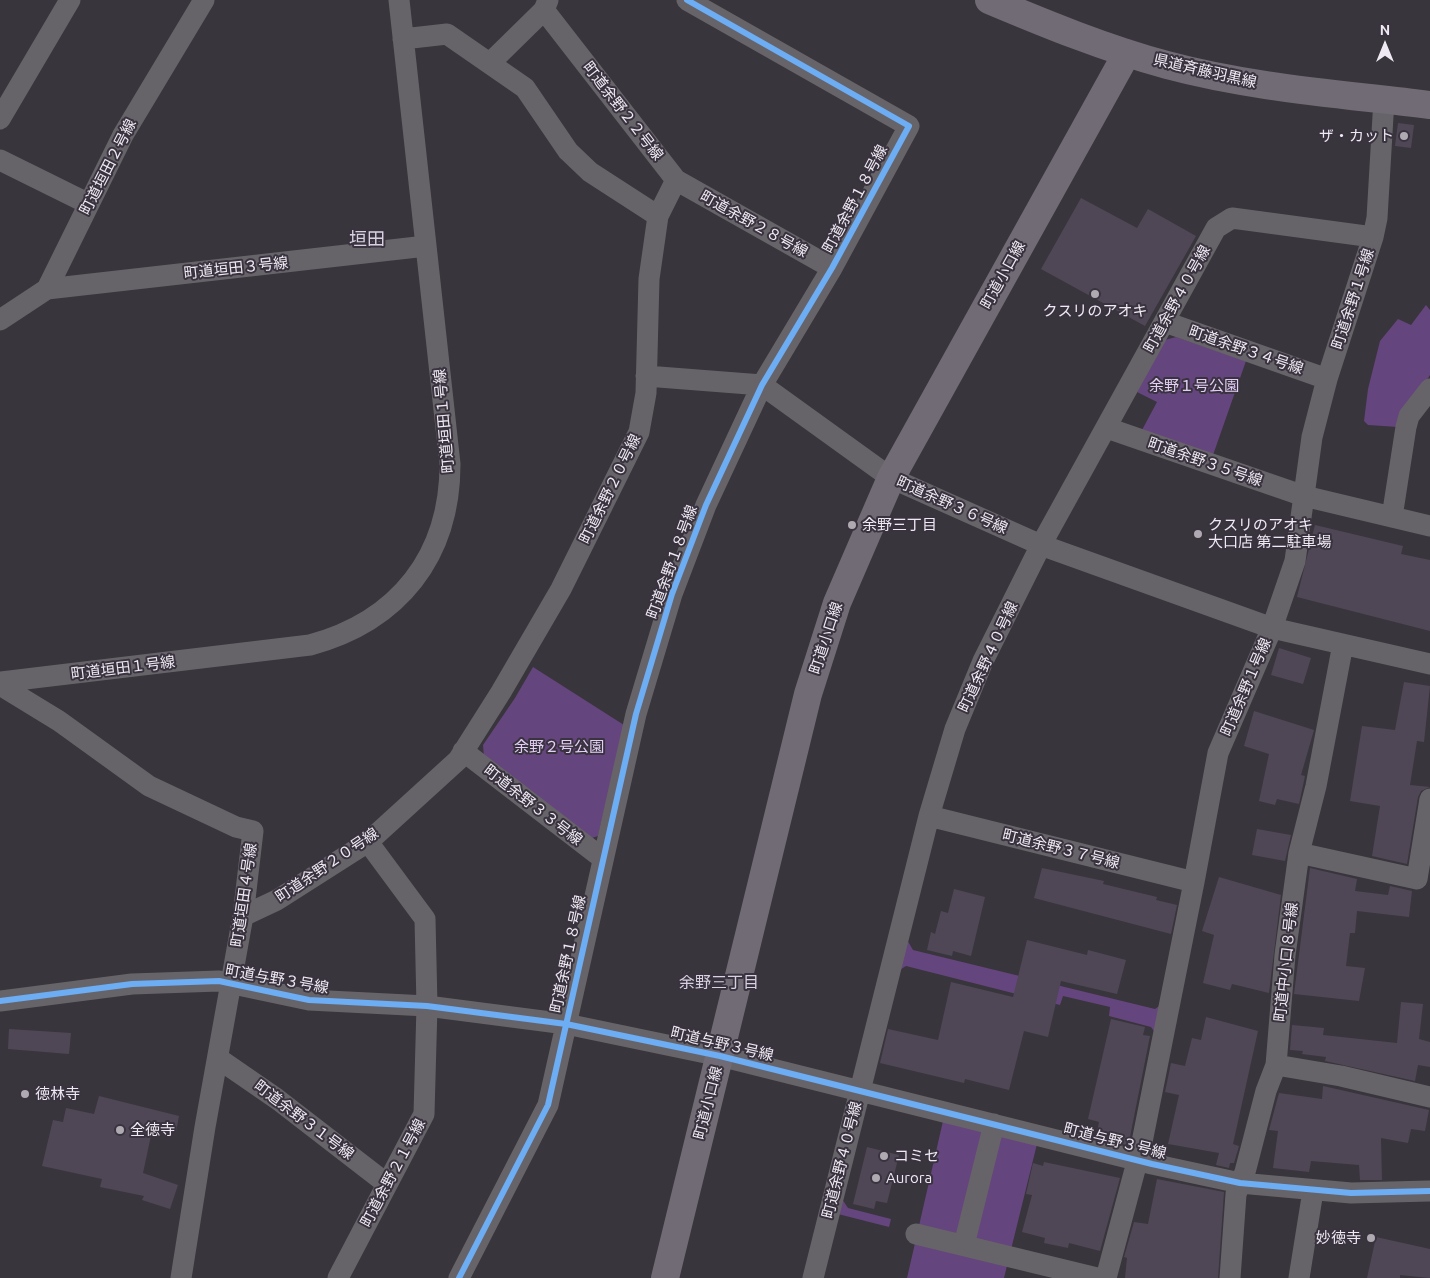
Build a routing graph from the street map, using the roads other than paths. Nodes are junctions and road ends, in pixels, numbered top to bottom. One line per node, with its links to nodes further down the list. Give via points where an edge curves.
1 (70, 0): 12 (street)
2 (204, 0): 15 (street, 町道垣田２号線, via 123,135)
3 (399, 0): 7 (street, 町道垣田１号線)
4 (687, 0): 19 (street, 町道余野１８号線, via 909,126)
5 (989, 0): 8 (street, 県道斉藤羽黒線)
6 (546, 5): 9 (street); 14 (street, 町道余野２２号線)
7 (402, 39): 9 (street, via 447,34); 18 (street, 町道垣田１号線)
8 (1127, 52): 10 (street, 県道斉藤羽黒線, via 1167,65 1260,84); 28 (street, 町道小口線)
9 (490, 63): 16 (street, via 525,88 568,151 590,172)
10 (1384, 99): 11 (street, 県道斉藤羽黒線); 17 (street, 町道余野１号線)
11 (1430, 105)
12 (0, 119)
13 (0, 160): 15 (street)
14 (676, 180): 16 (street); 19 (street, 町道余野２８号線)
15 (89, 204): 20 (street, 町道垣田２号線)
16 (658, 216): 23 (street, 町道余野２０号線, via 649,279)
17 (1373, 237): 22 (street, 町道余野４０号線, via 1232,218 1216,228); 24 (street, 町道余野１号線)
18 (426, 246): 20 (street, 町道垣田３号線); 36 (street, 町道垣田１号線, via 449,442 450,487 447,507 433,546 407,588 387,609 337,638 310,645)
19 (832, 268): 25 (street, 町道余野１８号線)
20 (47, 289): 21 (street)
21 (1, 317)
22 (1165, 322): 24 (street, 町道余野３４号線); 27 (street, 町道余野４０号線)
23 (646, 376): 25 (street); 37 (street, 町道余野２０号線, via 639,432 561,588)
24 (1327, 379): 29 (street, 町道余野１号線, via 1312,438)
25 (762, 385): 28 (street, 町道余野３６号線); 42 (street, 町道余野１８号線, via 706,505 672,594 636,714)
26 (1430, 388): 30 (street, via 1409,416)
27 (1107, 428): 29 (street, 町道余野３５号線); 32 (street, 町道余野４０号線)
28 (890, 478): 32 (street, 町道余野３６号線); 49 (street, 町道小口線, via 837,603 808,694)
29 (1304, 496): 30 (street, 町道余野３５号線); 33 (street, 町道余野１号線, via 1295,561)
30 (1392, 517): 31 (street, 町道余野３５号線)
31 (1430, 526)
32 (1041, 545): 33 (street, 町道余野３６号線); 39 (street, 町道余野４０号線, via 983,661 955,729)
33 (1272, 628): 34 (street, 町道余野３６号線); 43 (street, 町道余野１号線, via 1218,753)
34 (1343, 644): 35 (street, 町道余野３６号線); 41 (street, 町道中小口８号線, via 1316,786)
35 (1430, 664)
36 (0, 683): 44 (street, 町道垣田４号線, via 149,786 236,828 253,831)
37 (464, 751): 40 (street, 町道余野２０号線); 42 (street, 町道余野３３号線)
38 (1430, 799): 41 (street, via 1417,879)
39 (929, 816): 43 (street, 町道余野３７号線); 52 (street, 町道余野４０号線)
40 (368, 842): 44 (street, 町道余野２０号線, via 277,900); 47 (street, 町道余野２１号線, via 425,919)
41 (1299, 853): 51 (street, 町道中小口８号線, via 1285,955)
42 (602, 858): 48 (street, 町道余野１８号線)
43 (1194, 882): 55 (street, 町道余野１号線)
44 (244, 916): 45 (street, 町道垣田４号線)
45 (230, 984): 46 (street, 町道与野３号線, via 219,981 132,984); 47 (street, 町道与野３号線, via 309,1000); 50 (street, 町道垣田４号線)
46 (0, 1001)
47 (427, 1006): 48 (street, 町道与野３号線); 57 (street, 町道余野２１号線, via 424,1114)
48 (566, 1024): 49 (street, 町道与野３号線); 65 (street, 町道余野１８号線, via 548,1105)
49 (720, 1056): 52 (street, 町道与野３号線); 66 (street, 町道小口線)
50 (219, 1059): 57 (street, 町道余野３１号線, via 277,1099); 63 (street, 町道垣田４号線)
51 (1276, 1065): 53 (street); 58 (street, 町道中小口８号線)
52 (859, 1090): 54 (street, 町道与野３号線); 67 (street, 町道余野４０号線)
53 (1430, 1097)
54 (994, 1124): 55 (street, 町道与野３号線); 62 (street)
55 (1138, 1160): 58 (street, 町道与野３号線); 69 (street, 町道余野１号線)
56 (1430, 1182): 60 (street)
57 (387, 1184): 64 (street, 町道余野２１号線)
58 (1240, 1184): 59 (street, 町道与野３号線); 70 (street, 町道中小口８号線, via 1236,1194)
59 (1313, 1191): 60 (street, 町道与野３号線); 71 (street)
60 (1430, 1191)
61 (916, 1234): 62 (street)
62 (964, 1245): 68 (street)
63 (181, 1278)
64 (338, 1278)
65 (459, 1278)
66 (665, 1278)
67 (813, 1278)
68 (1097, 1278)
69 (1106, 1278)
70 (1230, 1278)
71 (1299, 1278)

